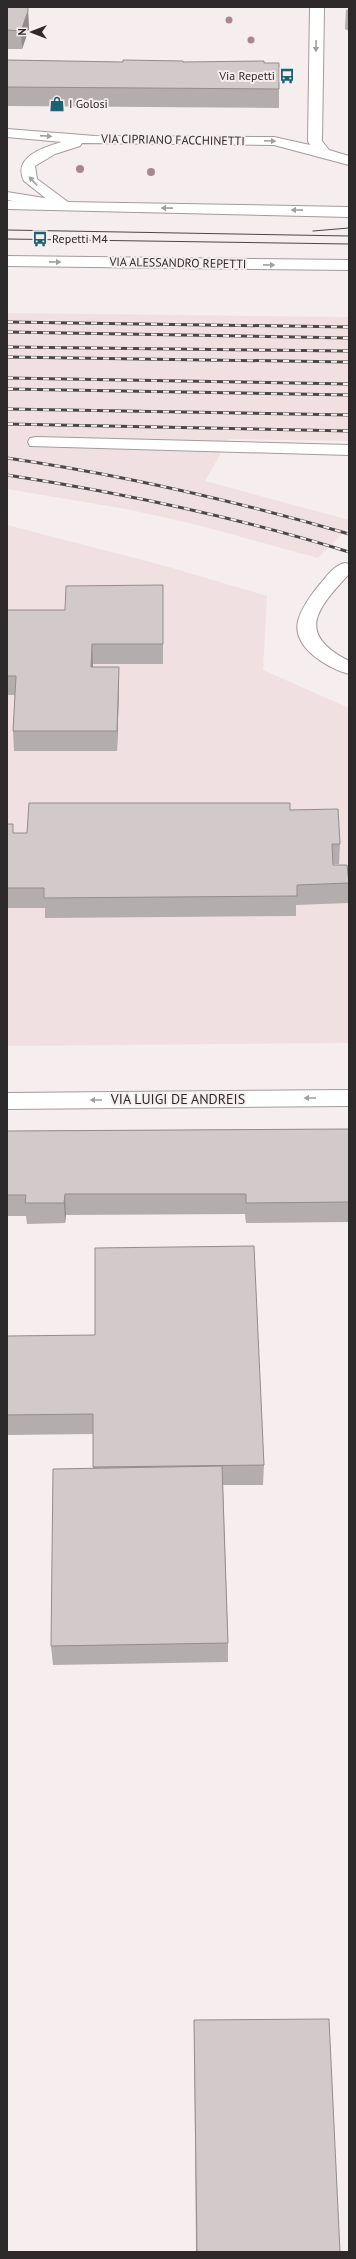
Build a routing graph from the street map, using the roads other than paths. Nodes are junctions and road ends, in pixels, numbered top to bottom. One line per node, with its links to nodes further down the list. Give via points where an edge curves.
1 (316, 7): 4 (street, one-way to 4, via 314,141)
2 (7, 133): 3 (street, VIA CIPRIANO FACCHINETTI, one-way to 3)
3 (95, 140): 4 (street, VIA CIPRIANO FACCHINETTI, one-way to 4, via 274,141); 7 (street, one-way to 3, via 31,181 28,165 38,156 51,150)
4 (336, 157)
5 (7, 196): 7 (street)
6 (7, 205): 7 (street)
7 (63, 206): 8 (street, one-way to 7)
8 (345, 211)
9 (10, 262): 10 (street, VIA ALESSANDRO REPETTI, one-way to 10)
10 (349, 266)
11 (36, 442): 12 (street)
12 (349, 450)
13 (345, 568): 14 (street, via 310,608 306,624 309,637 319,651 334,662)
14 (349, 668)
15 (349, 1098): 16 (street, VIA LUIGI DE ANDREIS, one-way to 16)
16 (7, 1101)

